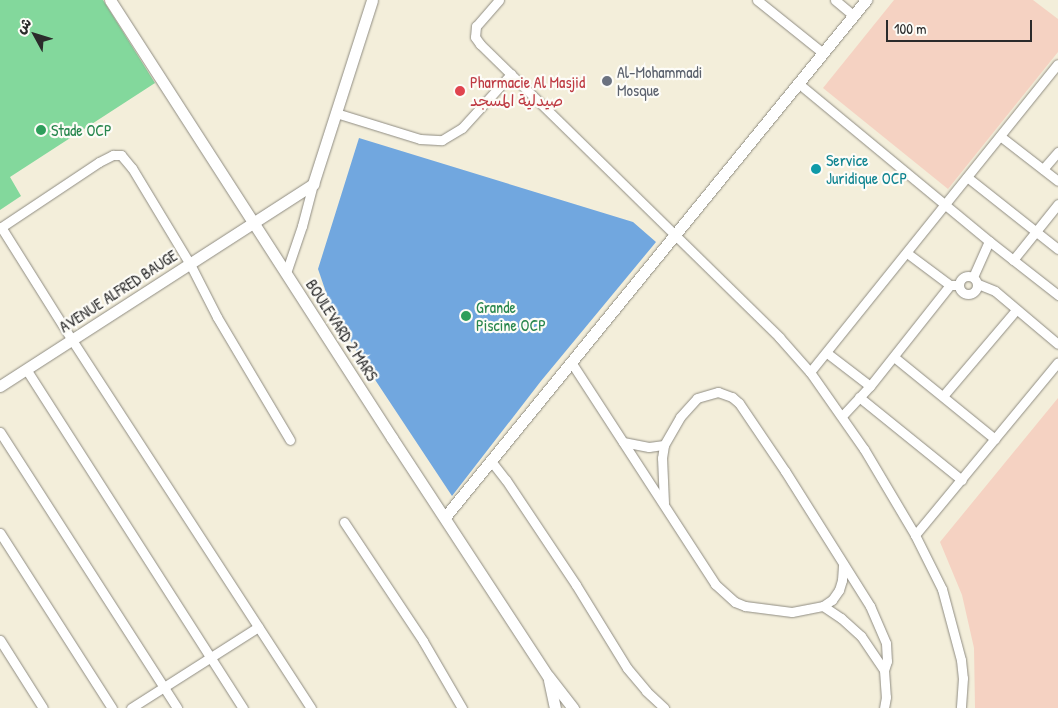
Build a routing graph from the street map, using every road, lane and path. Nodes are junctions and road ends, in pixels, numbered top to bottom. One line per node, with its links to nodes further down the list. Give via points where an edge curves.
1 (110, 0): 21 (street, BOULEVARD 2 MARS)
2 (372, 0): 12 (street)
3 (499, 0): 10 (street, via 476,26 475,37)
4 (757, 0): 8 (street)
5 (836, 0): 7 (street)
6 (866, 0): 7 (street)
7 (853, 15): 8 (street)
8 (822, 52): 11 (street)
9 (1058, 64): 13 (street)
10 (511, 74): 12 (street, via 462,128 442,140 420,139); 24 (street)
11 (798, 83): 20 (street); 24 (street)
12 (336, 113): 18 (street)
13 (1000, 136): 15 (street); 16 (street)
14 (1058, 152): 15 (street)
15 (1043, 170): 17 (street)
16 (967, 176): 20 (street); 23 (street)
17 (1058, 181)
18 (313, 184): 21 (street, AVENUE ALFRED BAUGE); 30 (street)
19 (1058, 204): 23 (street)
20 (945, 205): 25 (street); 27 (street)
21 (253, 223): 29 (street, AVENUE ALFRED BAUGE); 30 (street, BOULEVARD 2 MARS)
22 (1, 228): 29 (street, via 98,162 117,154 126,159); 35 (street)
23 (1035, 231): 26 (street); 28 (street)
24 (675, 235): 39 (street); 42 (street)
25 (989, 241): 28 (street); 31 (street)
26 (1058, 249)
27 (907, 253): 32 (street); 37 (street)
28 (1013, 260): 33 (street)
29 (190, 264): 35 (street, AVENUE ALFRED BAUGE); 50 (street)
30 (286, 273): 56 (street, BOULEVARD 2 MARS)
31 (975, 280): 32 (street, via 964,277); 32 (street, via 974,292 968,295); 34 (street, via 995,291)
32 (954, 285): 38 (street)
33 (1058, 295)
34 (1016, 310): 36 (street); 45 (street)
35 (72, 340): 41 (street, AVENUE ALFRED BAUGE); 62 (street)
36 (1057, 340)
37 (827, 353): 42 (street); 44 (street)
38 (894, 357): 44 (street); 45 (street)
39 (571, 362): 51 (street); 53 (street)
40 (1058, 362): 49 (street)
41 (26, 369): 43 (street, AVENUE ALFRED BAUGE); 64 (street)
42 (810, 372): 47 (street)
43 (0, 386)
44 (870, 386): 46 (street)
45 (943, 396): 49 (street)
46 (860, 397): 47 (street); 54 (street)
47 (842, 416): 59 (street)
48 (0, 432): 67 (street)
49 (995, 439): 54 (street)
50 (290, 440)
51 (623, 442): 52 (street, via 649,447); 55 (street)
52 (664, 445): 55 (street); 60 (street, via 680,417 697,398 718,392 732,397)
53 (491, 460): 56 (street); 77 (street, via 576,585 627,668)
54 (962, 480): 59 (street)
55 (664, 503): 61 (street, via 715,584 735,602 757,609 786,612)
56 (445, 517): 66 (street, BOULEVARD 2 MARS)
57 (344, 522): 74 (street, via 423,641)
58 (0, 533): 69 (street)
59 (915, 535): 79 (street, via 942,589 959,648 963,678)
60 (842, 562): 61 (street, via 839,590); 65 (street, via 870,606 883,634 888,652)
61 (823, 606): 65 (street, via 861,636)
62 (258, 627): 64 (street); 73 (street)
63 (0, 640): 68 (street)
64 (210, 657): 67 (street); 72 (street)
65 (884, 670): 78 (street)
66 (548, 676): 75 (street); 76 (street)
67 (164, 687): 70 (street); 71 (street)
68 (43, 708)
69 (112, 708)
70 (131, 708)
71 (177, 708)
72 (243, 708)
73 (311, 708)
74 (462, 708)
75 (556, 708)
76 (573, 708)
77 (664, 708)
78 (884, 708)
79 (961, 708)

